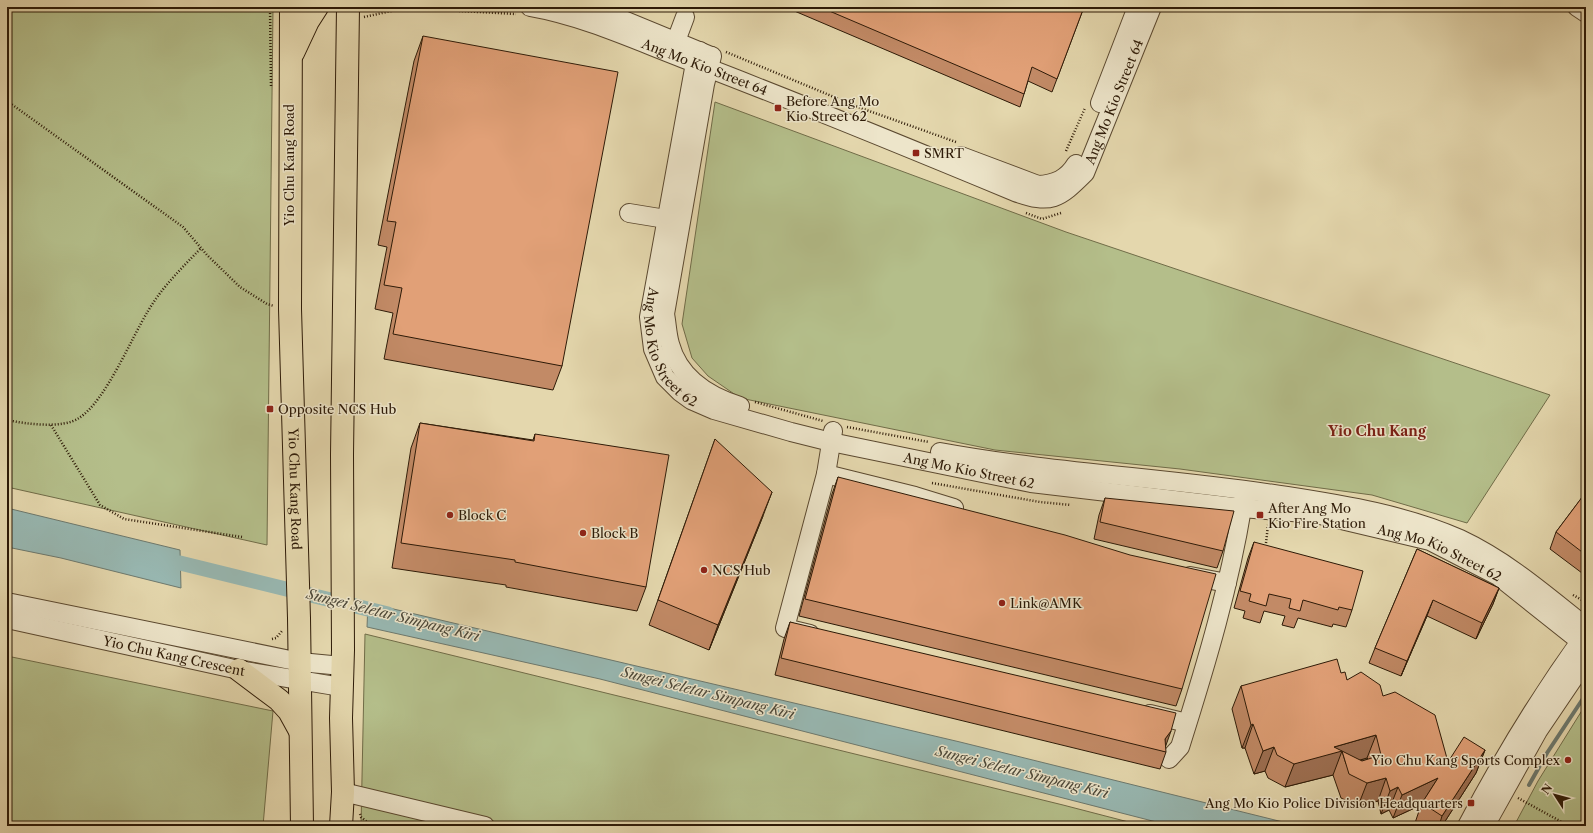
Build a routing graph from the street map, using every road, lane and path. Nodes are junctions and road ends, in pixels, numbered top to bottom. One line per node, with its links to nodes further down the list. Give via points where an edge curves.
1 (291, 7): 14 (main road, Yio Chu Kang Road)
2 (317, 7): 14 (main road)
3 (348, 7): 48 (main road)
4 (530, 7): 9 (street, Ang Mo Kio Street 64)
5 (592, 7): 12 (street, Ang Mo Kio Street 64)
6 (1137, 7): 13 (street, Ang Mo Kio Street 64, via 1080,156 1062,180 1051,184 1038,185 1018,178)
7 (1152, 7): 13 (street, Ang Mo Kio Street 64, via 1085,173 1067,191 1048,200 1014,192)
8 (1577, 7): 10 (street)
9 (552, 9): 13 (street, Ang Mo Kio Street 64, via 608,30)
10 (1586, 12)
11 (685, 17): 12 (street)
12 (676, 41): 13 (street, Ang Mo Kio Street 64)
13 (707, 58): 17 (path); 20 (street, Ang Mo Kio Street 62)
14 (289, 62): 22 (main road, Yio Chu Kang Road)
15 (7, 101): 21 (path, via 183,227)
16 (1085, 106): 18 (path, via 1072,142)
17 (962, 144)
18 (1064, 155)
19 (629, 213): 20 (street)
20 (674, 220): 26 (street, Ang Mo Kio Street 62, via 649,318 653,349 665,377 691,400 717,404 792,427)
21 (201, 248): 22 (path, via 240,287 267,304); 25 (path, via 165,286 148,310 103,393 92,408 78,419)
22 (290, 309): 47 (main road, Yio Chu Kang Road)
23 (752, 401): 26 (path)
24 (7, 420): 25 (path)
25 (51, 425): 36 (path, via 100,505 124,519)
26 (832, 430): 27 (path, via 862,430); 28 (street); 30 (street, Ang Mo Kio Street 62, via 987,461); 33 (street, Ang Mo Kio Street 62, via 1031,483)
27 (935, 443)
28 (826, 474): 32 (street); 43 (street, via 814,533 785,628)
29 (924, 481): 31 (path, via 1040,502)
30 (1245, 489): 33 (street); 38 (street, Ang Mo Kio Street 62, via 1323,501 1409,521 1460,540)
31 (1078, 506)
32 (968, 512)
33 (1241, 515): 34 (path); 38 (street, Ang Mo Kio Street 62, via 1316,514 1430,540); 40 (street)
34 (1268, 525): 35 (path); 37 (path)
35 (1275, 526)
36 (242, 537)
37 (1266, 543)
38 (1485, 561): 44 (street, Ang Mo Kio Street 62, via 1498,576)
39 (1173, 572): 40 (street)
40 (1227, 583): 50 (street, via 1219,619 1204,641)
41 (7, 602): 47 (street, Yio Chu Kang Crescent)
42 (7, 619): 46 (street, Yio Chu Kang Crescent)
43 (823, 637)
44 (1585, 637): 59 (street, via 1501,762)
45 (1586, 660): 60 (street, via 1538,731)
46 (239, 670): 47 (street, Yio Chu Kang Crescent); 51 (main road, via 290,711)
47 (300, 671): 48 (street, Yio Chu Kang Crescent); 51 (main road, Yio Chu Kang Road)
48 (342, 677): 55 (main road)
49 (1133, 710): 50 (street)
50 (1187, 723): 52 (street, via 1180,747)
51 (300, 731): 53 (main road, Yio Chu Kang Road)
52 (1169, 759)
53 (302, 795): 56 (main road); 57 (main road, Yio Chu Kang Road)
54 (1516, 797): 61 (path)
55 (344, 814): 58 (street)
56 (289, 826)
57 (302, 826)
58 (485, 826)
59 (1467, 826)
60 (1485, 826)
61 (1569, 826)

